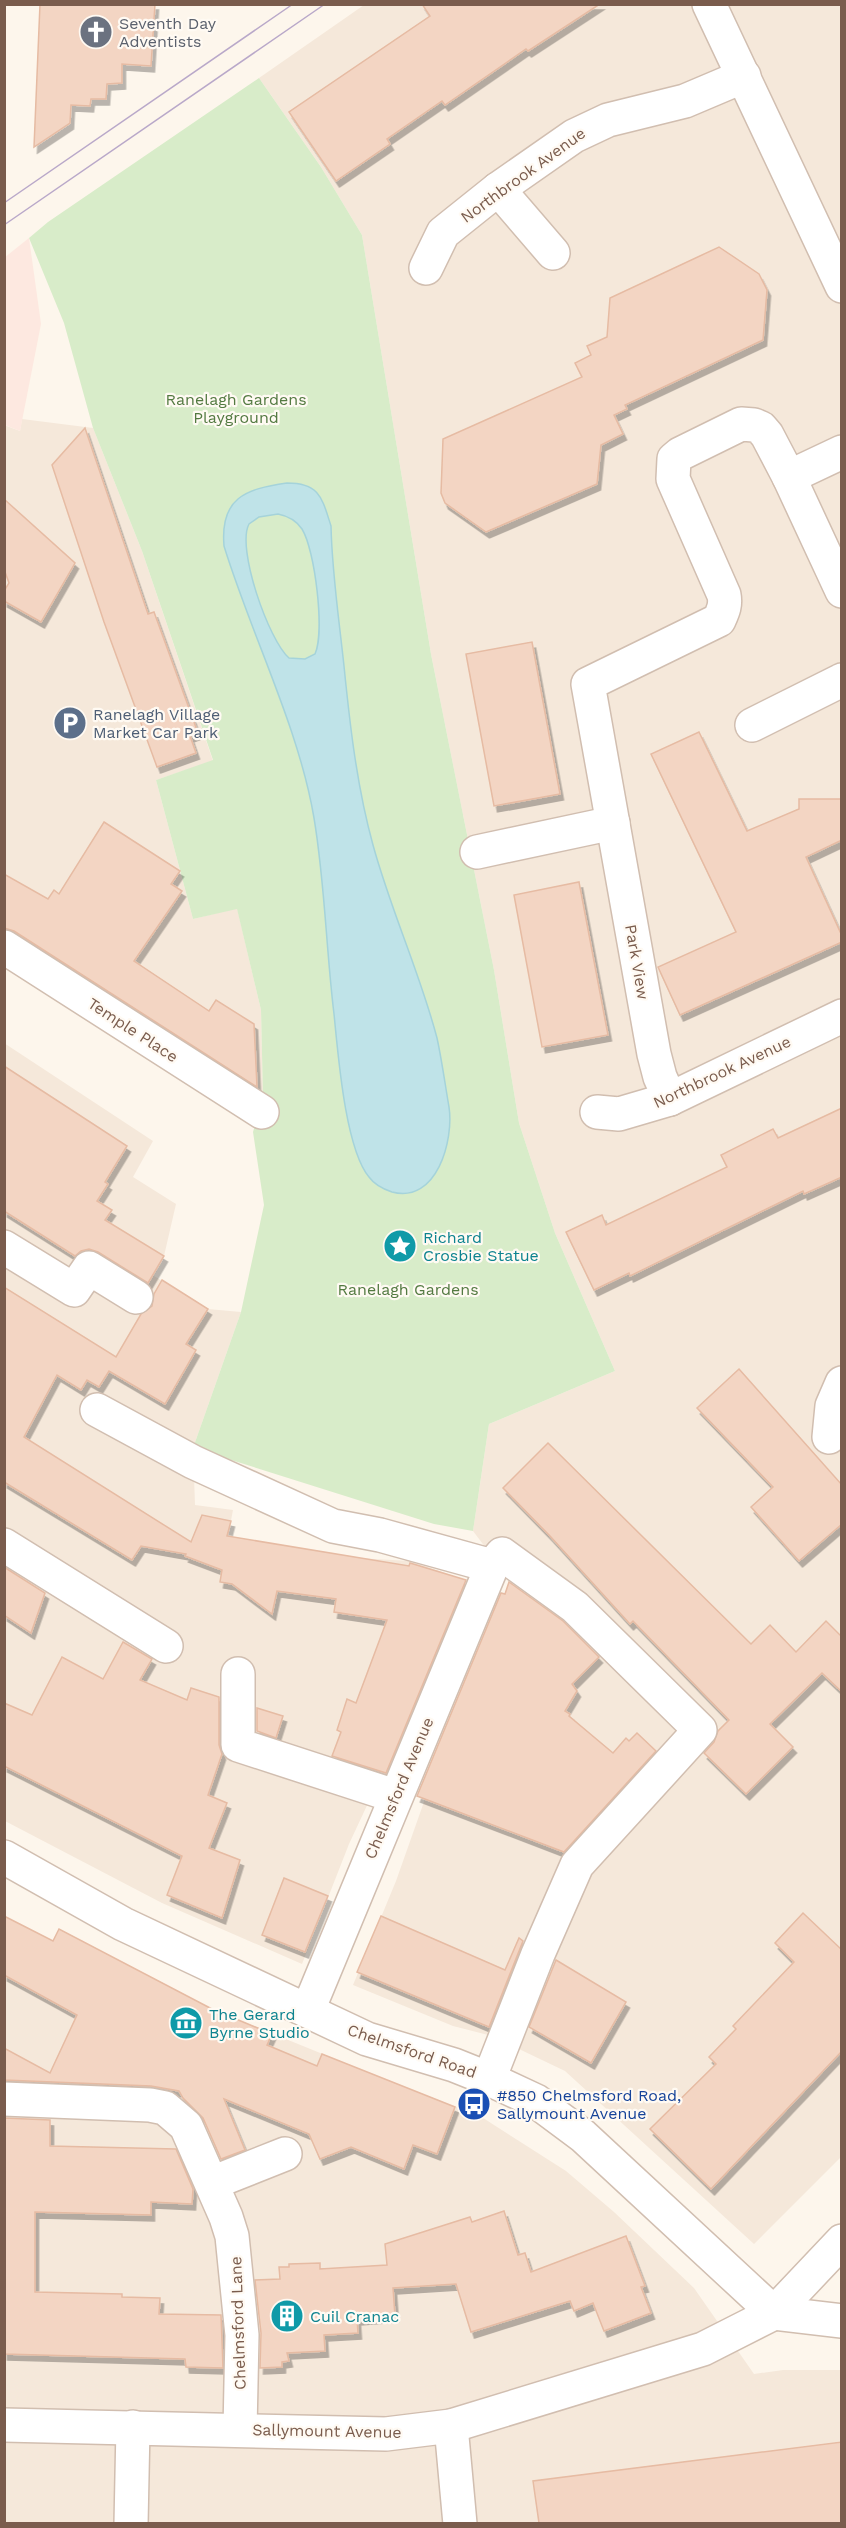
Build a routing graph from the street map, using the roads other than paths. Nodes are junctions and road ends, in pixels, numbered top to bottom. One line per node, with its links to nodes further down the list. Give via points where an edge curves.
1 (709, 4): 2 (street)
2 (744, 76): 3 (street, Northbrook Avenue, via 685,101 591,127); 6 (street)
3 (498, 189): 4 (street); 5 (street, Northbrook Avenue, via 443,233)
4 (553, 253)
5 (426, 268)
6 (842, 286)
7 (842, 452): 8 (street)
8 (789, 477): 9 (street); 12 (street, Park View, via 767,435 754,424 741,424 674,459 673,479 726,603 719,620 588,684)
9 (842, 591)
10 (842, 680): 11 (street)
11 (753, 725)
12 (613, 824): 13 (street); 16 (street, Park View, via 654,1054)
13 (477, 852)
14 (4, 948): 18 (street, Temple Place)
15 (842, 1016): 16 (street, Northbrook Avenue)
16 (670, 1099): 17 (street, Northbrook Avenue, via 620,1114)
17 (597, 1112)
18 (262, 1113)
19 (4, 1247): 20 (street, via 74,1290 89,1268)
20 (136, 1297)
21 (842, 1383): 23 (street, via 832,1406)
22 (97, 1410): 25 (street, via 193,1462 333,1526)
23 (829, 1437)
24 (4, 1545): 26 (street)
25 (492, 1566): 28 (street, Chelmsford Avenue); 31 (street, via 502,1554 575,1607 700,1730 577,1865)
26 (166, 1646)
27 (238, 1674): 28 (street, via 238,1745)
28 (395, 1796): 30 (street, Chelmsford Avenue)
29 (4, 1857): 30 (street, Chelmsford Road, via 123,1924)
30 (308, 2010): 31 (street, Chelmsford Road, via 367,2039)
31 (489, 2079): 36 (street, Chelmsford Road, via 536,2101 568,2124)
32 (4, 2099): 34 (street, Chelmsford Lane, via 165,2108 186,2126)
33 (285, 2154): 34 (street)
34 (212, 2183): 41 (street, Chelmsford Lane, via 236,2251 242,2336)
35 (842, 2241): 36 (street)
36 (774, 2313): 37 (street); 40 (street, Sallymount Avenue, via 702,2349)
37 (842, 2321)
38 (4, 2425): 39 (street, Sallymount Avenue)
39 (134, 2427): 41 (street, Sallymount Avenue); 42 (street)
40 (451, 2427): 41 (street, Sallymount Avenue, via 387,2434); 43 (street)
41 (240, 2430)
42 (131, 2523)
43 (460, 2523)

